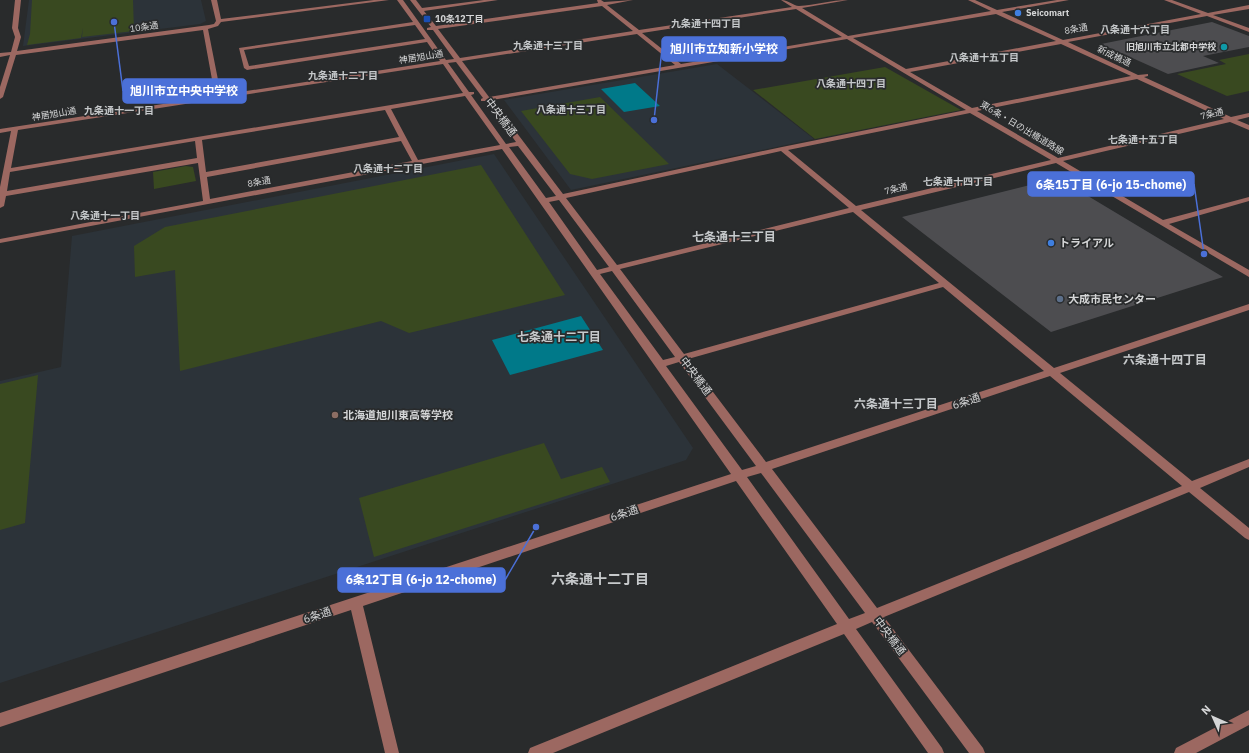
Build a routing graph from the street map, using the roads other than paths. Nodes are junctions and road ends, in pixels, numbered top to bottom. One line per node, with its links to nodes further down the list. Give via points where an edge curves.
1 (18, 0): 31 (street, via 18,37)
2 (214, 0): 21 (street)
3 (386, 0): 21 (street, 10条通)
4 (400, 0): 22 (street, 中央橋通)
5 (413, 0): 17 (street, 中央橋通)
6 (494, 0): 17 (street)
7 (630, 0): 14 (street)
8 (784, 0): 16 (street, 東6条・日の出橋道路線)
9 (845, 0): 16 (street, 神居旭山通)
10 (971, 0): 19 (street, 新成橋通)
11 (982, 0): 18 (street, 新成橋通)
12 (1066, 0): 18 (street)
13 (1167, 0): 20 (street)
14 (599, 2): 24 (street); 26 (street)
15 (1249, 7): 20 (street, 8条通)
16 (797, 8): 26 (street, 神居旭山通); 27 (street, 東6条・日の出橋道路線)
17 (421, 10): 24 (street, 中央橋通)
18 (1004, 10): 19 (street); 29 (street, 新成橋通)
19 (996, 12): 27 (street); 30 (street, 新成橋通)
20 (1206, 15): 25 (street); 29 (street, 8条通)
21 (219, 22): 23 (street, 10条通, via 215,26)
22 (419, 26): 24 (street); 28 (street, 中央橋通); 28 (street, via 241,49 247,68)
23 (205, 28): 31 (street, 10条通); 42 (street)
24 (434, 28): 33 (street, 中央橋通)
25 (1249, 30)
26 (637, 32): 33 (street, 神居旭山通); 35 (street)
27 (847, 37): 35 (street); 36 (street, 東6条・日の出橋道路線)
28 (429, 40): 34 (street, 中央橋通)
29 (1069, 40): 30 (street, 8条通); 37 (street, 新成橋通)
30 (1061, 42): 36 (street, 8条通); 38 (street, 新成橋通)
31 (13, 54): 32 (street, 10条通); 39 (street)
32 (0, 55)
33 (458, 60): 34 (street, 神居旭山通); 40 (street, 中央橋通)
34 (445, 62): 41 (street, 中央橋通); 42 (street, 神居旭山通)
35 (680, 66): 44 (street)
36 (906, 71): 47 (street, 東6条・日の出橋道路線)
37 (1146, 75): 38 (street); 49 (street, 新成橋通)
38 (1138, 77): 47 (street); 50 (street, 新成橋通)
39 (1, 90): 43 (street)
40 (481, 91): 41 (street); 44 (street, 中央橋通)
41 (467, 94): 45 (street, 中央橋通); 46 (street)
42 (218, 97): 53 (street, 神居旭山通)
43 (0, 98)
44 (488, 99): 45 (street); 57 (street, 中央橋通)
45 (473, 102): 58 (street, 中央橋通)
46 (387, 108): 55 (street); 56 (street)
47 (974, 111): 59 (street); 61 (street, 東6条・日の出橋道路線)
48 (1249, 115): 49 (street, 7条通)
49 (1240, 118): 50 (street, 7条通); 51 (street, 新成橋通)
50 (1231, 120): 52 (street, 新成橋通); 61 (street, 7条通)
51 (1249, 122)
52 (1249, 128)
53 (15, 129): 54 (street, 神居旭山通); 63 (street, via 8,149)
54 (0, 131)
55 (198, 139): 60 (street); 63 (street)
56 (402, 139): 62 (street); 64 (street)
57 (521, 144): 58 (street, 8条通); 66 (street, 中央橋通)
58 (505, 147): 62 (street, 8条通); 68 (street, 中央橋通)
59 (782, 149): 66 (street); 71 (street)
60 (201, 160): 64 (street); 65 (street)
61 (1058, 161): 71 (street, 7条通); 72 (street, 東6条・日の出橋道路線)
62 (416, 163): 69 (street, 8条通)
63 (6, 171): 65 (street)
64 (204, 175): 69 (street)
65 (3, 194): 70 (street)
66 (561, 197): 68 (street); 74 (street, 中央橋通)
67 (1249, 199): 72 (street)
68 (544, 201): 75 (street, 中央橋通)
69 (207, 202): 73 (street, 8条通)
70 (0, 206)
71 (855, 209): 74 (street, 7条通); 77 (street)
72 (1162, 223): 76 (street, 東6条・日の出橋道路線)
73 (0, 241)
74 (615, 268): 75 (street, 7条通); 79 (street, 中央橋通)
75 (595, 273): 80 (street, 中央橋通)
76 (1249, 274)
77 (945, 284): 79 (street); 81 (street)
78 (1249, 307): 81 (street, 6条通)
79 (682, 358): 80 (street); 83 (street, 中央橋通)
80 (660, 364): 84 (street, 中央橋通)
81 (1052, 372): 83 (street, 6条通); 85 (street)
82 (1249, 463): 85 (street)
83 (764, 467): 84 (street, 6条通); 88 (street, 中央橋通)
84 (740, 475): 87 (street, 6条通); 89 (street, 中央橋通)
85 (1190, 487): 86 (street); 88 (street)
86 (1249, 535)
87 (356, 602): 91 (street, 6条通); 92 (street)
88 (875, 615): 89 (street); 95 (street, 中央橋通)
89 (848, 626): 93 (street); 94 (street, 中央橋通)
90 (1249, 717): 96 (street)
91 (0, 720)
92 (392, 753)
93 (535, 753)
94 (937, 753)
95 (978, 753)
96 (1181, 753)

